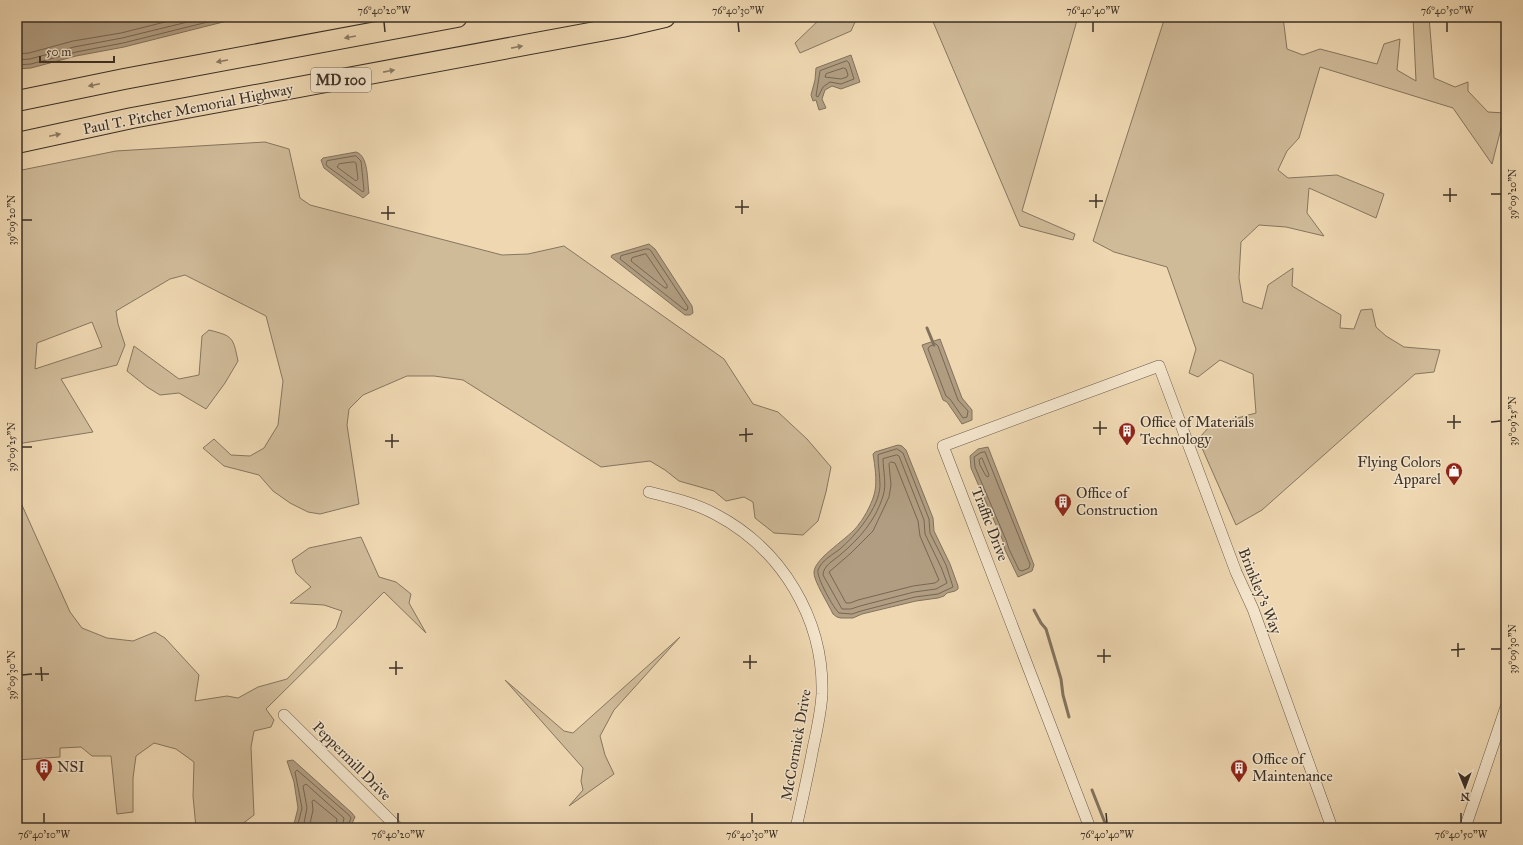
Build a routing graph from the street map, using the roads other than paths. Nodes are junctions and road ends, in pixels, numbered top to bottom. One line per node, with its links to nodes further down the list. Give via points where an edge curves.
1 (457, 17): 3 (highway, one-way to 3, via 124,79)
2 (665, 17): 4 (highway, Paul T. Pitcher Memorial Highway / MD 100, one-way to 2, via 132,118)
3 (17, 102)
4 (17, 143)
5 (1159, 366): 11 (street, Traffic Drive, via 943,446); 12 (street, Brinkley's Way, via 1236,572 1253,609)
6 (649, 492): 10 (street, McCormick Drive, via 700,507 741,530 781,569 807,612 819,652 822,695 820,717)
7 (1506, 707): 13 (street)
8 (284, 715): 9 (street, Peppermill Drive)
9 (398, 828)
10 (796, 828)
11 (1090, 828)
12 (1332, 828)
13 (1465, 828)

